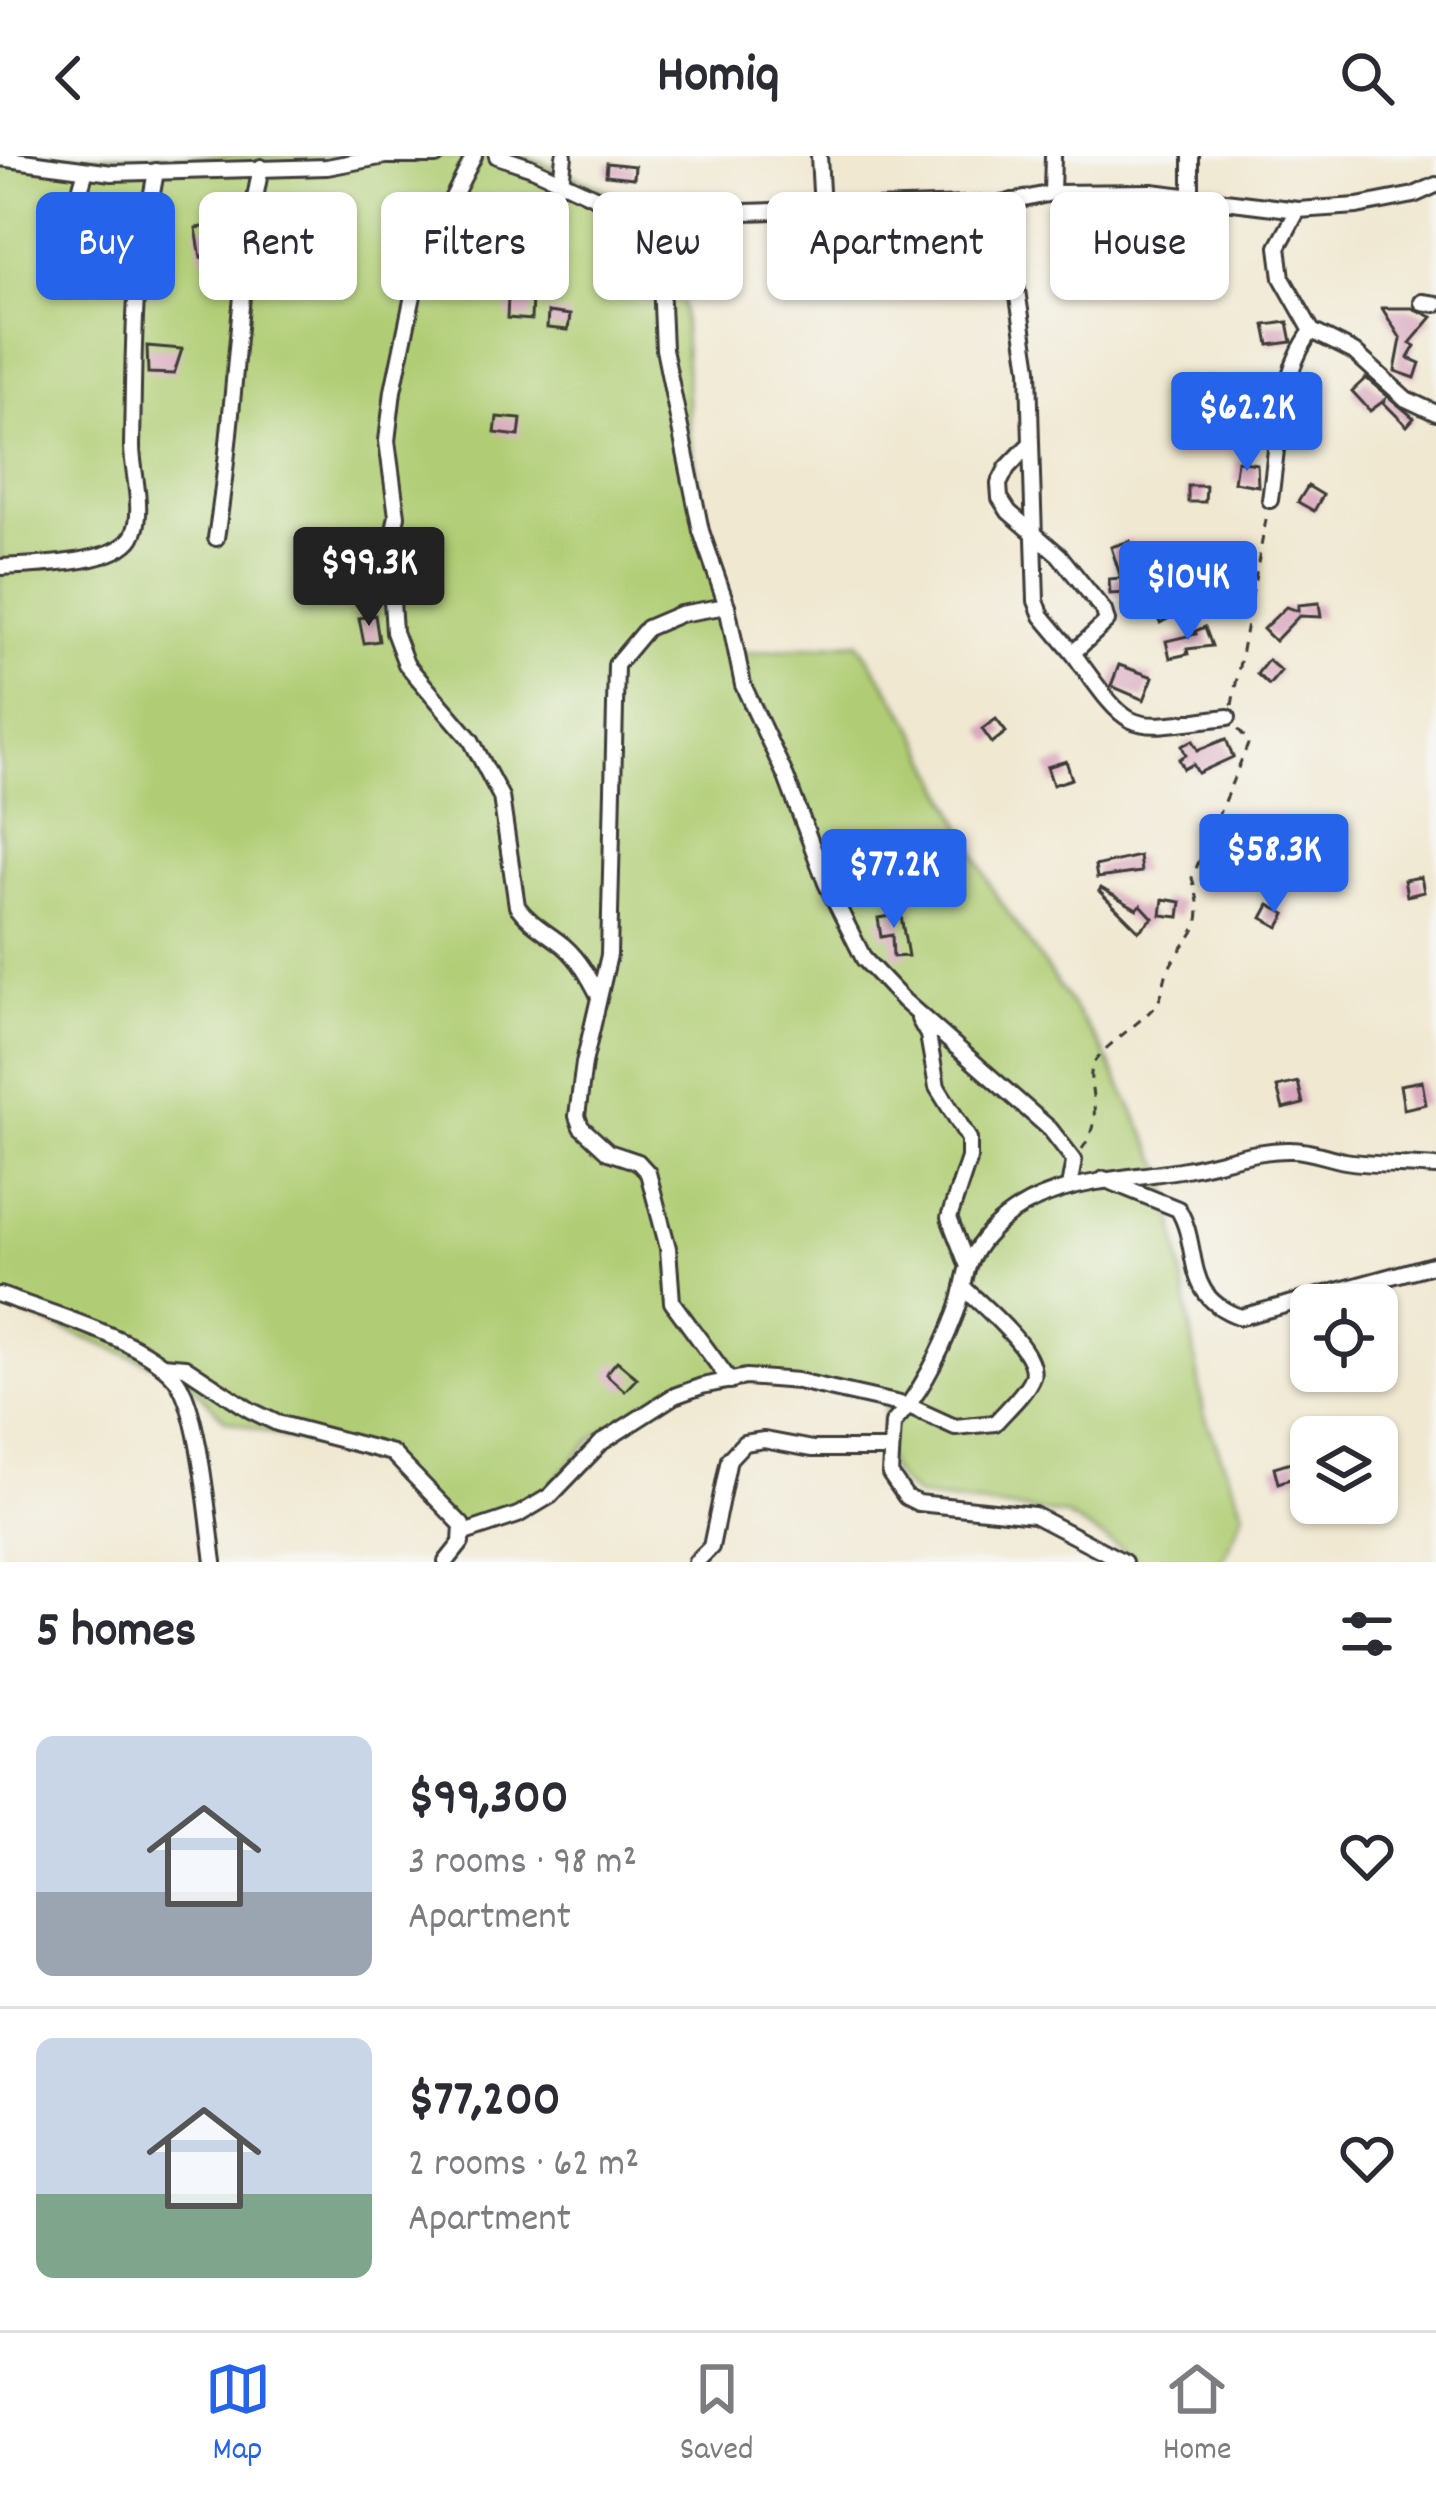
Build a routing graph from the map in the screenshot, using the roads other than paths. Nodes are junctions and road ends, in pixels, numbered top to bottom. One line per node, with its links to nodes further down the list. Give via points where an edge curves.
1 (387, 156): 2 (street); 11 (street)
2 (436, 156)
3 (474, 156): 35 (street, via 420,262 393,391 387,440 397,516 389,554 394,632 406,664 490,770 517,907 582,964)
4 (496, 156): 14 (street)
5 (564, 156): 14 (street)
6 (819, 156): 17 (street)
7 (1053, 156): 18 (street)
8 (1191, 156): 19 (street)
9 (0, 158): 10 (street)
10 (44, 160): 12 (street)
11 (260, 167): 13 (street); 30 (street)
12 (86, 170): 13 (street); 16 (street)
13 (156, 171): 31 (street, via 136,294 133,536 108,553)
14 (561, 184): 20 (street)
15 (1436, 185): 22 (street, via 1357,206)
16 (80, 192)
17 (821, 192)
18 (1052, 192)
19 (1191, 192)
20 (593, 195)
21 (1229, 202): 22 (street)
22 (1298, 210): 25 (street, via 1278,247 1282,278)
23 (662, 300): 32 (street, via 664,349 701,531)
24 (1018, 300): 27 (street)
25 (1312, 332): 26 (street, via 1354,352 1406,399); 28 (street, via 1297,351)
26 (1436, 413)
27 (1031, 443): 29 (street); 29 (street, via 999,484 1003,504)
28 (1270, 500)
29 (1034, 532): 33 (street, via 1038,609); 33 (street, via 1104,610 1107,621)
30 (216, 538)
31 (0, 567)
32 (727, 606): 35 (street, via 647,628 616,665 609,955); 36 (street, via 743,686 826,883 864,959)
33 (1073, 653): 34 (street, via 1129,722)
34 (1228, 717)
35 (599, 996): 45 (street, via 577,1116 608,1152 648,1173 672,1302)
36 (916, 1012): 39 (street, via 1051,1129 1074,1160); 40 (street, via 937,1087 970,1139 949,1218)
37 (1436, 1167): 38 (street, via 1264,1150)
38 (1104, 1179): 39 (street); 41 (street, via 1178,1209 1193,1273 1225,1311 1241,1317)
39 (1069, 1187): 40 (street, via 1007,1216)
40 (967, 1264): 42 (street)
41 (1436, 1264)
42 (963, 1286): 46 (street); 46 (street, via 1024,1348 1031,1379 995,1423 955,1427)
43 (0, 1295): 44 (street, via 98,1330)
44 (161, 1365): 48 (street, via 185,1367 277,1423 392,1453); 49 (street, via 184,1392)
45 (730, 1381): 46 (street, via 798,1381); 48 (street, via 661,1403 602,1442 550,1496)
46 (909, 1406): 47 (street, via 892,1423)
47 (890, 1449): 51 (street, via 744,1443 729,1459 711,1547); 52 (street, via 897,1488 918,1503 1034,1515)
48 (464, 1533): 50 (street)
49 (214, 1562)
50 (446, 1562)
51 (697, 1562)
52 (1124, 1562)

